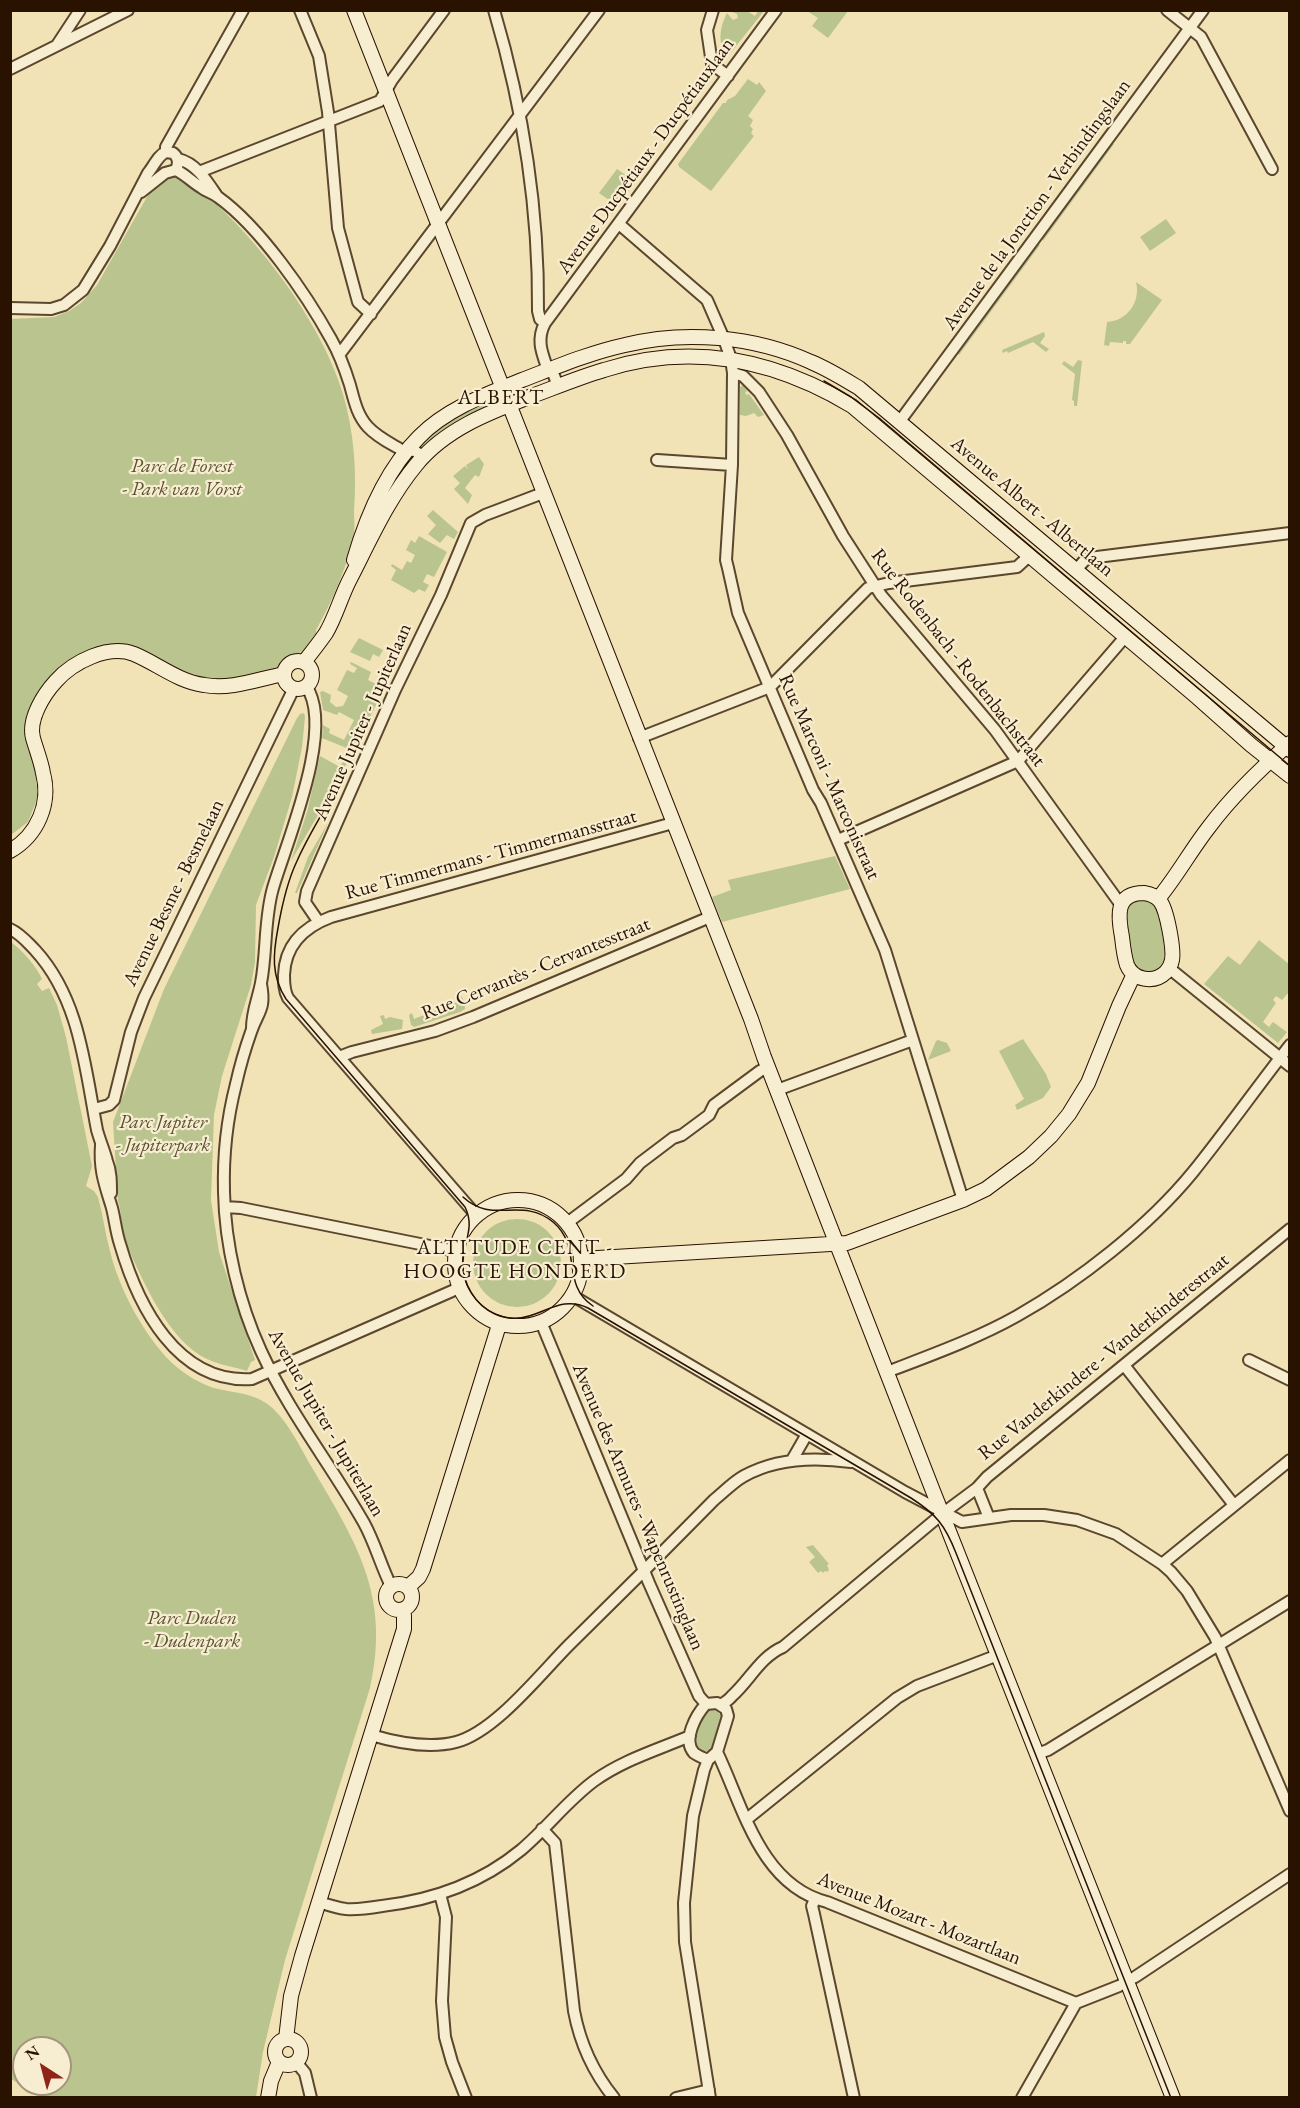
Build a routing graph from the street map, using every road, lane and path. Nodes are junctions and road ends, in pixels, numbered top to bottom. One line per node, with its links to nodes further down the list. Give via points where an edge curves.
1 (80, 10): 14 (street)
2 (128, 10): 14 (street)
3 (243, 10): 20 (street, via 165,147)
4 (300, 10): 19 (street, via 319,56)
5 (354, 10): 17 (main road)
6 (494, 10): 18 (street)
7 (599, 10): 18 (street)
8 (713, 10): 16 (street, via 707,30 712,64)
9 (776, 10): 16 (street, Avenue Ducpétiaux - Ducpétiauxlaan)
10 (1167, 10): 13 (street)
11 (1203, 10): 13 (street, Avenue de la Jonction - Verbindingslaan)
12 (442, 11): 17 (street)
13 (1190, 27): 23 (street, via 1201,37); 40 (street, Avenue de la Jonction - Verbindingslaan)
14 (56, 47): 15 (street)
15 (10, 69)
16 (728, 76): 28 (street, Avenue Ducpétiaux - Ducpétiauxlaan)
17 (385, 91): 19 (street, via 380,100); 27 (main road)
18 (520, 114): 27 (street); 31 (street, via 537,244 538,311)
19 (328, 120): 24 (street); 30 (street, via 338,228 357,302)
20 (166, 152): 21 (street); 22 (street, via 173,153)
21 (157, 162): 22 (street, via 161,171); 25 (street)
22 (173, 167): 24 (street, via 184,160); 25 (street); 26 (street)
23 (1272, 168)
24 (199, 172): 26 (street)
25 (139, 194): 29 (street, via 90,280 74,298 51,309)
26 (217, 196): 33 (street, via 238,214 289,274)
27 (437, 224): 30 (street); 38 (main road)
28 (619, 224): 31 (street, Avenue Ducpétiaux - Ducpétiauxlaan); 32 (street, via 707,300)
29 (10, 308)
30 (371, 315): 33 (street)
31 (545, 323): 35 (street, via 539,342)
32 (724, 339): 34 (street); 35 (main road, Avenue Albert - Albertlaan, via 649,340); 40 (main road, Avenue Albert - Albertlaan, via 811,361 859,388)
33 (339, 356): 41 (street, via 366,424 383,440)
34 (731, 358): 36 (street, Rue Marconi - Marconistraat); 37 (main road, Avenue Albert - Albertlaan, via 655,358); 47 (main road, Avenue Albert - Albertlaan, via 801,379 852,406)
35 (548, 370): 37 (street); 38 (main road, Avenue Albert - Albertlaan)
36 (733, 373): 44 (street, Rue Marconi - Marconistraat); 50 (street, Rue Rodenbach - Rodenbachstraat, via 743,376 759,392)
37 (558, 386): 39 (main road, Avenue Albert - Albertlaan)
38 (502, 388): 39 (main road); 41 (main road, via 454,411 423,432)
39 (509, 405): 42 (main road, via 456,430); 45 (main road)
40 (900, 421): 48 (main road, Avenue Albert - Albertlaan)
41 (405, 452): 42 (street, via 414,450); 49 (main road, via 387,477 362,530)
42 (421, 460): 49 (main road, via 395,494)
43 (657, 460): 44 (street)
44 (732, 465): 55 (street, Rue Marconi - Marconistraat, via 726,560 738,614)
45 (543, 493): 56 (main road); 67 (street, Avenue Jupiter - Jupiterlaan, via 471,523 305,898)
46 (1290, 533): 48 (street, via 1089,558)
47 (1029, 556): 50 (street, via 1017,567); 51 (main road, Avenue Albert - Albertlaan)
48 (1076, 570): 57 (main road, Avenue Albert - Albertlaan)
49 (350, 579): 52 (main road, via 327,631)
50 (874, 586): 55 (street); 59 (street, Rue Rodenbach - Rodenbachstraat)
51 (1125, 637): 58 (main road, Avenue Albert - Albertlaan); 59 (street)
52 (304, 662): 53 (main road, via 291,663); 54 (main road, via 312,672 311,680)
53 (284, 674): 54 (main road, via 287,683); 63 (main road, via 242,684 206,686 181,680 134,654 111,652 80,663 58,679 45,696 35,742 46,785 44,807 31,833)
54 (300, 687): 78 (street, Avenue Besme - Besmelaan, via 144,998 114,1100); 80 (street, Avenue Jupiter - Jupiterlaan, via 310,692 315,711 311,758 290,843 273,890 261,984 235,1086 228,1124)
55 (770, 687): 56 (street); 62 (street, Rue Marconi - Marconistraat)
56 (639, 738): 61 (main road)
57 (1288, 746): 58 (main road)
58 (1270, 760): 60 (main road, Avenue Albert - Albertlaan); 64 (main road, via 1210,825)
59 (1018, 761): 62 (street); 65 (street, Rue Rodenbach - Rodenbachstraat)
60 (1290, 776)
61 (673, 823): 66 (main road); 67 (street, Rue Timmermans - Timmermansstraat)
62 (837, 840): 71 (street, Rue Marconi - Marconistraat, via 885,950)
63 (10, 850)
64 (1158, 899): 65 (main road, via 1139,893); 69 (main road, via 1165,909 1172,951)
65 (1121, 905): 70 (main road, via 1118,916 1125,958)
66 (710, 917): 73 (street, Rue Cervantès - Cervantesstraat, via 473,1017); 76 (main road)
67 (318, 921): 73 (street, via 302,933 286,958 285,994)
68 (12, 929): 78 (street, via 52,970 68,1001)
69 (1169, 968): 70 (main road, via 1152,979); 74 (street)
70 (1134, 974): 79 (main road, via 1088,1083 1069,1114 1051,1136 1006,1175)
71 (913, 1040): 77 (street); 79 (street, Rue Marconi - Marconistraat)
72 (1290, 1045): 74 (street)
73 (339, 1057): 81 (street)
74 (1280, 1058): 75 (street); 94 (street, via 1192,1173 1115,1248 1014,1318)
75 (1290, 1066)
76 (768, 1067): 77 (main road); 82 (street)
77 (777, 1090): 84 (main road)
78 (94, 1109): 93 (street, via 100,1163 119,1242 152,1317 179,1354 199,1368 223,1378 252,1379)
79 (963, 1200): 84 (main road)
80 (225, 1207): 85 (street); 93 (street, Avenue Jupiter - Jupiterlaan, via 229,1246 242,1300)
81 (476, 1215): 82 (main road, via 501,1202 523,1199 541,1204); 85 (main road)
82 (567, 1222): 86 (main road, via 577,1239)
83 (1288, 1232): 92 (street, Rue Vanderkindere - Vanderkinderestraat)
84 (837, 1244): 86 (main road); 94 (main road)
85 (455, 1251): 87 (main road)
86 (581, 1259): 88 (main road, via 579,1283)
87 (459, 1288): 90 (main road, via 476,1311); 93 (street)
88 (573, 1296): 89 (main road, via 562,1310); 96 (street)
89 (541, 1322): 90 (main road, via 518,1327); 105 (street, Avenue des Armures - Wapenrustinglaan)
90 (499, 1325): 107 (main road, via 423,1569)
91 (1249, 1359): 95 (street)
92 (1124, 1365): 100 (street, Rue Vanderkindere - Vanderkinderestraat); 101 (street)
93 (271, 1371): 106 (street, Avenue Jupiter - Jupiterlaan, via 365,1525)
94 (887, 1372): 102 (main road)
95 (1290, 1380)
96 (807, 1434): 97 (street); 99 (street)
97 (792, 1460): 99 (street); 105 (street, via 767,1465 742,1477)
98 (1290, 1460): 101 (street)
99 (857, 1464): 102 (street)
100 (977, 1488): 102 (street, Rue Vanderkindere - Vanderkinderestraat); 103 (street)
101 (1234, 1505): 104 (street)
102 (942, 1514): 103 (street, via 962,1522); 111 (street, Rue Vanderkindere - Vanderkinderestraat); 112 (main road)
103 (989, 1518): 104 (street, via 1044,1515 1077,1520 1116,1534)
104 (1162, 1564): 110 (street, via 1187,1591)
105 (645, 1571): 113 (street, Avenue des Armures - Wapenrustinglaan, via 699,1696); 116 (street, via 486,1727 458,1742 425,1745)
106 (391, 1586): 107 (main road, via 398,1583); 109 (main road, via 386,1602 395,1610)
107 (408, 1587): 109 (main road, via 412,1599)
108 (1288, 1604): 110 (street)
109 (402, 1610): 116 (main road, via 404,1629)
110 (1218, 1645): 119 (street); 121 (street)
111 (783, 1647): 114 (street, via 774,1651); 115 (street)
112 (998, 1655): 119 (main road); 122 (street, via 917,1686 897,1698)
113 (706, 1704): 114 (street); 117 (street)
114 (721, 1705): 115 (street)
115 (728, 1716): 118 (street)
116 (371, 1735): 127 (main road)
117 (690, 1736): 120 (street, via 695,1754); 123 (street, via 612,1769 581,1791)
118 (717, 1752): 120 (street); 122 (street, Avenue Mozart - Mozartlaan)
119 (1037, 1754): 128 (main road)
120 (708, 1760): 133 (street, via 693,1816 684,1903 685,1942)
121 (1290, 1811)
122 (747, 1819): 126 (street, Avenue Mozart - Mozartlaan, via 759,1846 789,1884)
123 (542, 1829): 125 (street, via 509,1859); 137 (street, via 555,1842 578,2032 602,2084)
124 (1290, 1874): 128 (street)
125 (440, 1894): 127 (street, via 363,1908 337,1908); 136 (street, via 446,1917 442,2001 445,2037)
126 (815, 1899): 129 (street, Avenue Mozart - Mozartlaan); 139 (street, via 813,1914)
127 (319, 1902): 130 (main road, via 291,1996)
128 (1127, 1982): 129 (street); 141 (main road)
129 (1076, 2002): 140 (street)
130 (286, 2039): 131 (main road, via 275,2048); 132 (main road, via 294,2040 301,2048)
131 (279, 2062): 132 (main road); 134 (main road)
132 (296, 2062): 135 (street, via 305,2073)
133 (710, 2094): 138 (street)
134 (268, 2097)
135 (311, 2097)
136 (466, 2097)
137 (614, 2097)
138 (676, 2097)
139 (854, 2097)
140 (1022, 2097)
141 (1173, 2097)

